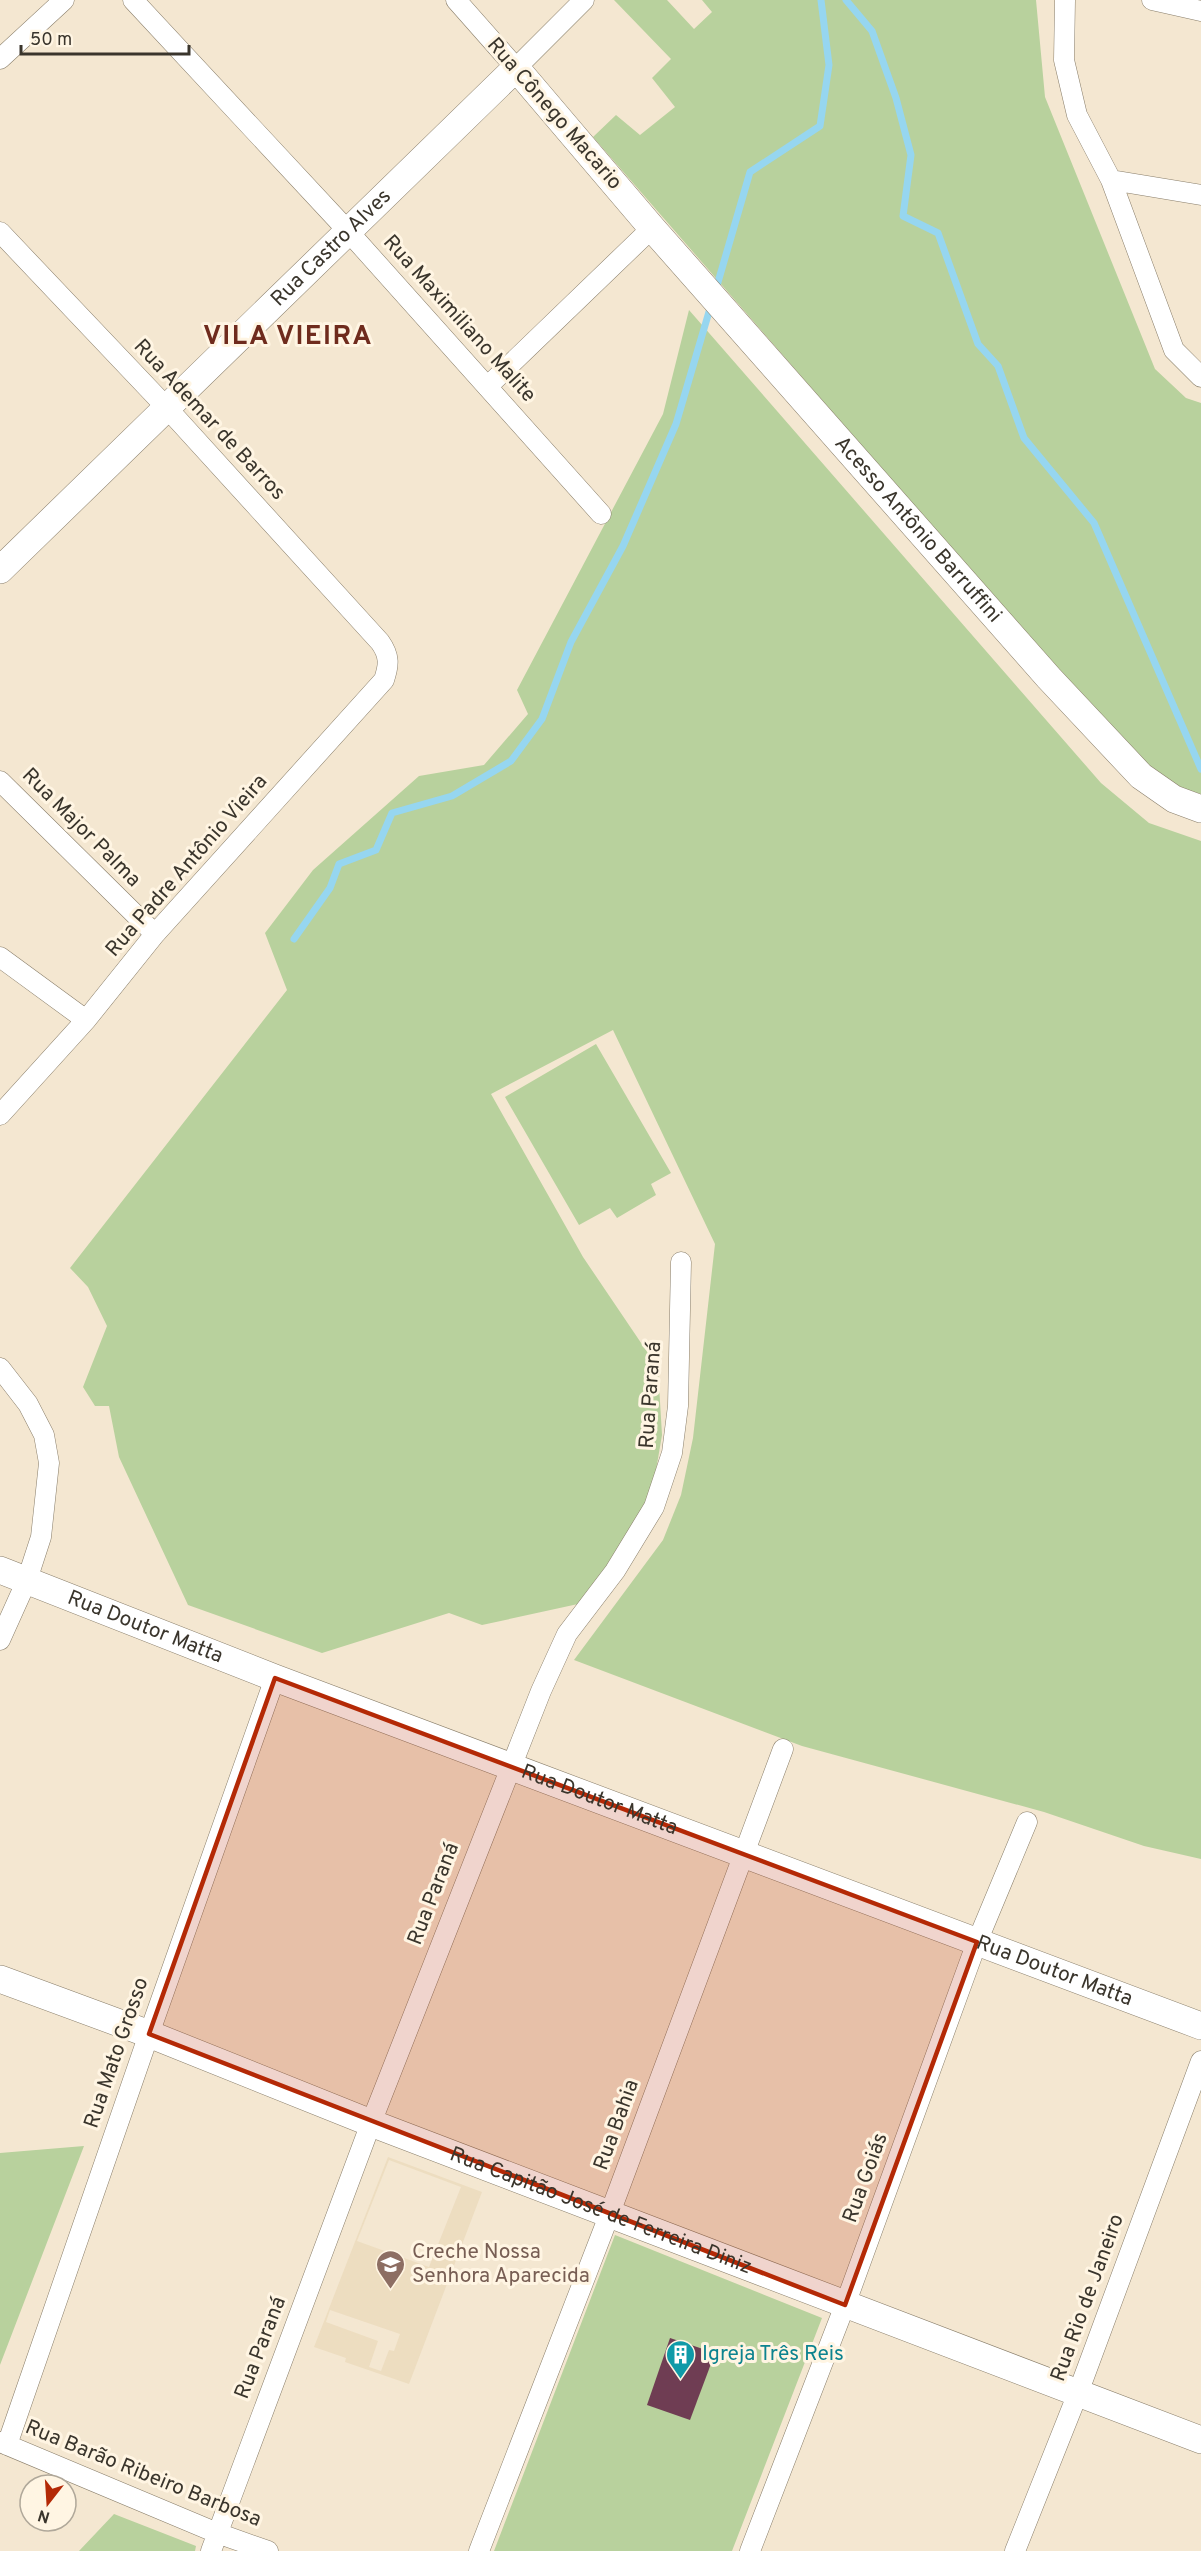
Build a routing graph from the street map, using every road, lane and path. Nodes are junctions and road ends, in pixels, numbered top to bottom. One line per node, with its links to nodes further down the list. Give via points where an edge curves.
1 (64, 0): 8 (street)
2 (133, 0): 13 (street, Rua Maximiliano Malite)
3 (456, 0): 9 (street, Rua Cônego Macario)
4 (584, 0): 9 (street, Rua Castro Alves)
5 (1065, 0): 10 (street, via 1064,60 1077,115)
6 (1152, 0): 7 (street)
7 (1201, 10)
8 (0, 59)
9 (516, 68): 12 (street, Rua Cônego Macario); 13 (street, Rua Castro Alves)
10 (1111, 180): 11 (street); 15 (street, via 1174,350)
11 (1201, 195)
12 (652, 228): 16 (street); 22 (street, Acesso Antônio Barruffini, via 1049,678 1141,776 1174,799)
13 (347, 230): 16 (street, Rua Maximiliano Malite); 17 (street, Rua Castro Alves)
14 (0, 231): 17 (street, Rua Ademar de Barros)
15 (1201, 376)
16 (488, 386): 18 (street, Rua Maximiliano Malite)
17 (167, 408): 19 (street, Rua Castro Alves); 20 (street, Rua Ademar de Barros)
18 (601, 514)
19 (0, 570)
20 (380, 642): 23 (street, Rua Padre Antônio Vieira, via 387,652 389,667 384,680)
21 (0, 781): 23 (street, Rua Major Palma)
22 (1201, 810)
23 (155, 934): 25 (street, Rua Padre Antônio Vieira)
24 (0, 957): 25 (street)
25 (86, 1020): 26 (street, Rua Padre Antônio Vieira)
26 (0, 1115)
27 (681, 1262): 34 (street, Rua Paraná, via 678,1406 665,1475 654,1507 620,1562 567,1634)
28 (0, 1368): 30 (street, via 28,1404 44,1435 49,1463 41,1537)
29 (0, 1570): 30 (street, Rua Doutor Matta)
30 (27, 1580): 31 (street); 32 (street, Rua Doutor Matta)
31 (0, 1640)
32 (275, 1678): 34 (street, Rua Doutor Matta); 40 (street, Rua Mato Grosso)
33 (783, 1749): 36 (street, Rua Bahia)
34 (510, 1766): 36 (street, Rua Doutor Matta); 42 (street, Rua Paraná)
35 (1027, 1822): 37 (street, Rua Goiás)
36 (743, 1854): 37 (street, Rua Doutor Matta); 43 (street, Rua Bahia)
37 (977, 1942): 39 (street, Rua Doutor Matta); 44 (street, Rua Goiás)
38 (0, 1979): 40 (street, Rua Capitão José de Ferreira Diniz)
39 (1201, 2026)
40 (149, 2034): 42 (street, Rua Capitão José de Ferreira Diniz); 47 (street, Rua Mato Grosso)
41 (1201, 2061): 45 (street, Rua Rio de Janeiro)
42 (371, 2123): 43 (street, Rua Capitão José de Ferreira Diniz); 48 (street, Rua Paraná)
43 (610, 2213): 44 (street, Rua Capitão José de Ferreira Diniz); 50 (street, Rua Bahia)
44 (845, 2306): 45 (street, Rua Capitão José de Ferreira Diniz); 51 (street, Rua Goiás)
45 (1078, 2393): 46 (street, Rua Capitão José de Ferreira Diniz); 52 (street, Rua Rio de Janeiro)
46 (1201, 2440)
47 (4, 2444): 48 (street, Rua Barão Ribeiro Barbosa)
48 (214, 2542): 49 (street, Rua Barão Ribeiro Barbosa)
49 (268, 2551)
50 (479, 2551)
51 (750, 2551)
52 (1015, 2551)

